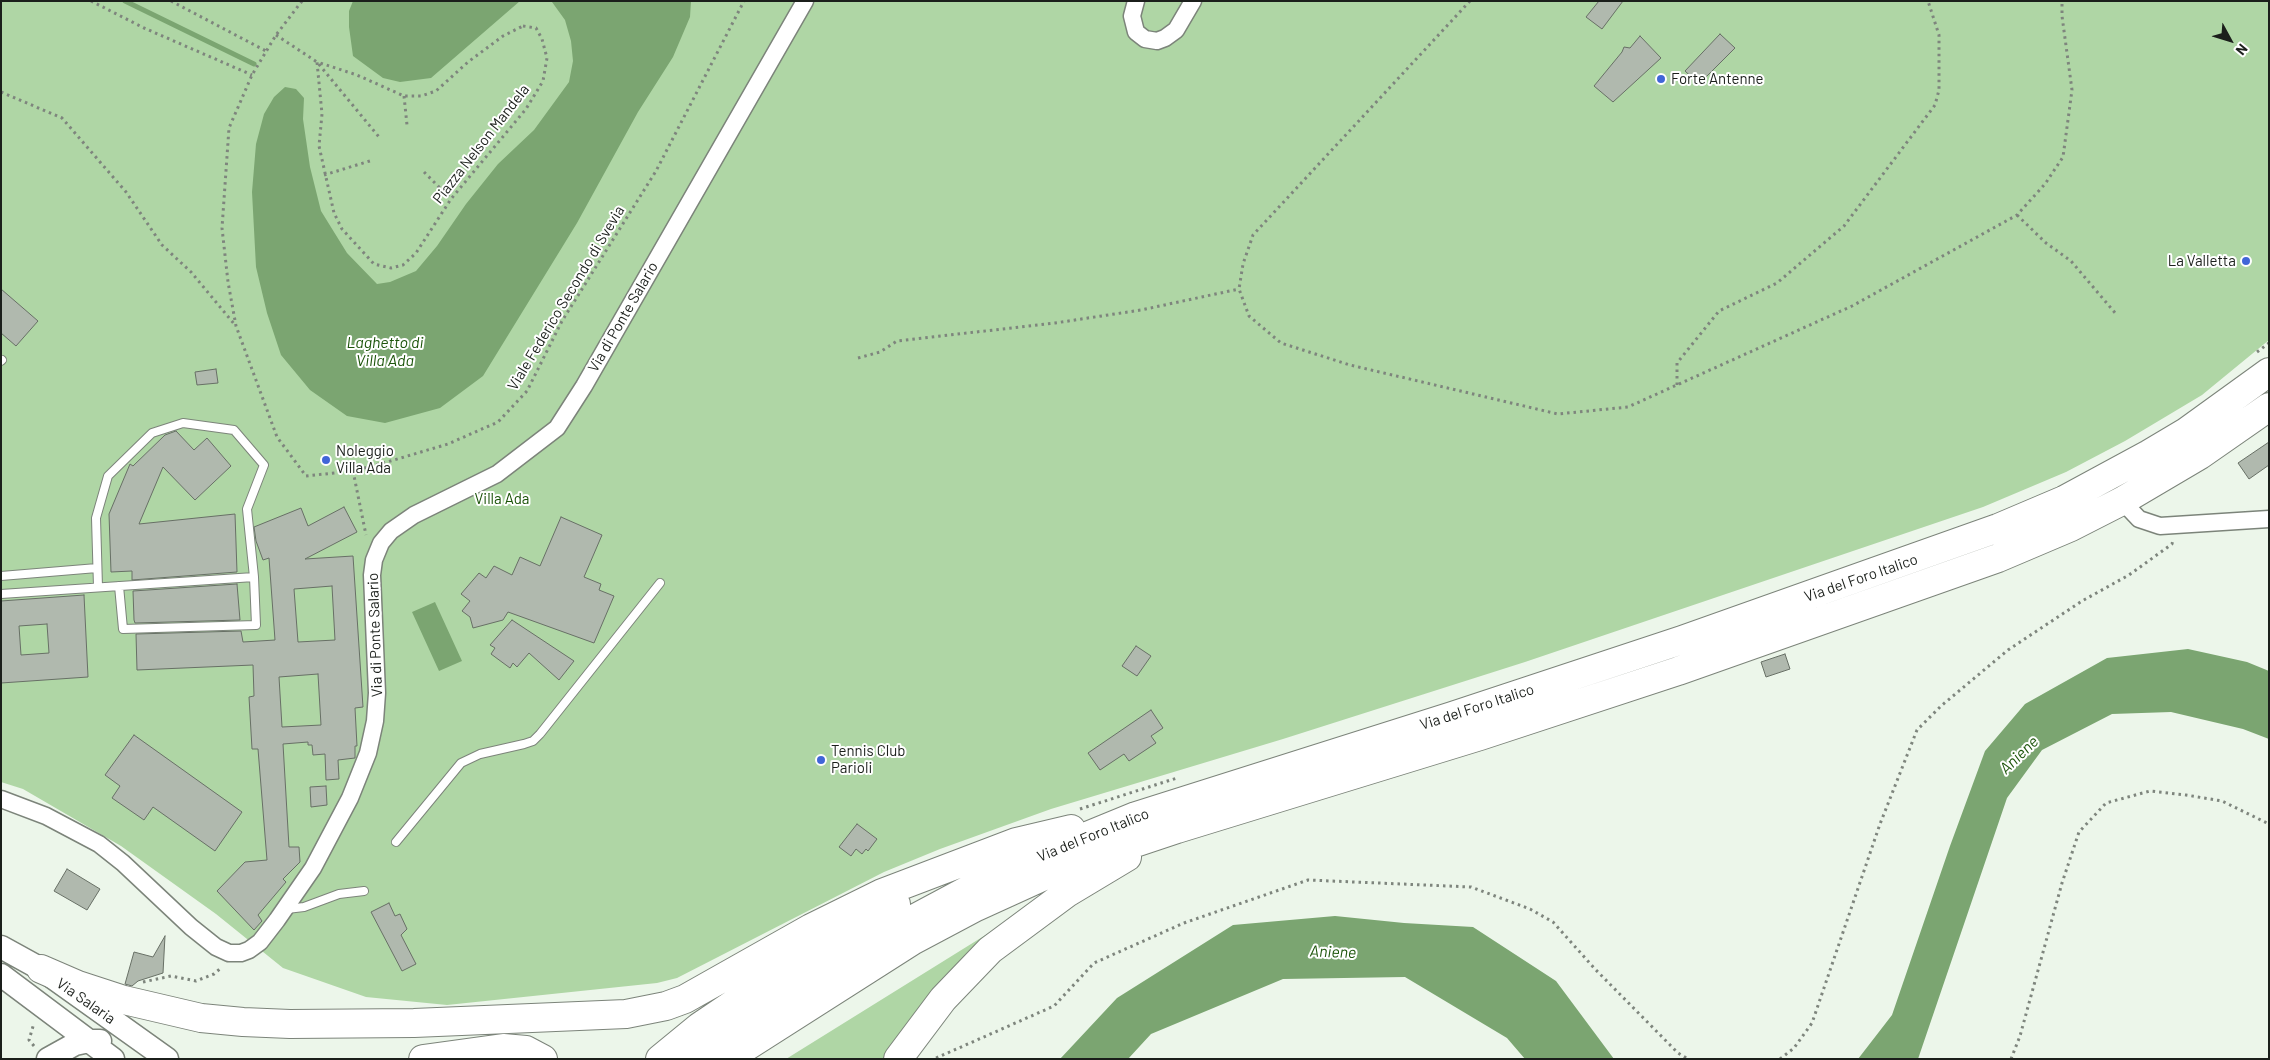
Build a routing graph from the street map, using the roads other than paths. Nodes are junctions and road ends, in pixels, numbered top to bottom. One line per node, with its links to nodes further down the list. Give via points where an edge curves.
1 (806, 1): 22 (street, Via di Ponte Salario, via 557,428 496,474 400,524 380,542 372,575 377,693 372,737 350,798 313,868)
2 (1136, 1): 3 (street, via 1132,16 1136,32 1145,39 1157,41 1176,30)
3 (1193, 1)
4 (2262, 363): 16 (highway, Via del Foro Italico, via 2200,423 2064,500 1998,528 1590,670)
5 (2269, 407): 6 (highway, Via del Foro Italico, via 2200,455)
6 (2122, 500): 7 (street, via 2144,522 2160,526); 17 (highway, Via del Foro Italico, via 2071,527 1998,558 1687,667 1480,736)
7 (2269, 519)
8 (97, 568): 9 (lane); 10 (lane, via 96,518 108,476 152,432 183,423 234,430 264,465 247,509); 13 (lane)
9 (1, 576)
10 (254, 577): 12 (lane); 12 (lane, via 256,625 123,629)
11 (660, 583): 18 (lane, via 533,741 480,754 461,763)
12 (119, 586): 13 (lane)
13 (98, 587): 14 (lane)
14 (1, 594)
15 (1, 799): 22 (street, Via di Ponte Salario, via 54,820 106,849 191,927 226,952 244,952 254,947)
16 (1136, 816): 19 (highway, via 1038,836); 33 (highway, Via del Foro Italico, via 992,877 910,920 800,986)
17 (1177, 829): 20 (highway, Via del Foro Italico); 36 (highway, via 1067,893 990,950 943,998)
18 (396, 842)
19 (994, 851): 24 (highway, via 903,884 834,916 685,998 666,1006 626,1014 414,1023 242,1022 201,1018 124,1000); 32 (highway, via 852,930 736,1002)
20 (1040, 877): 34 (highway, Via del Foro Italico, via 912,941); 35 (highway)
21 (364, 891): 22 (lane, via 339,894 304,907)
22 (285, 909)
23 (1, 946): 24 (main road, Via Salaria)
24 (41, 969): 28 (main road, Via Salaria)
25 (1, 975): 26 (main road, Via Salaria)
26 (89, 1040): 27 (main road); 28 (main road); 29 (main road, Via Salaria)
27 (41, 1053)
28 (162, 1055)
29 (113, 1059)
30 (423, 1059): 31 (highway, via 503,1048 526,1050)
31 (543, 1059)
32 (660, 1059)
33 (694, 1059)
34 (727, 1059)
35 (760, 1059)
36 (898, 1059)

